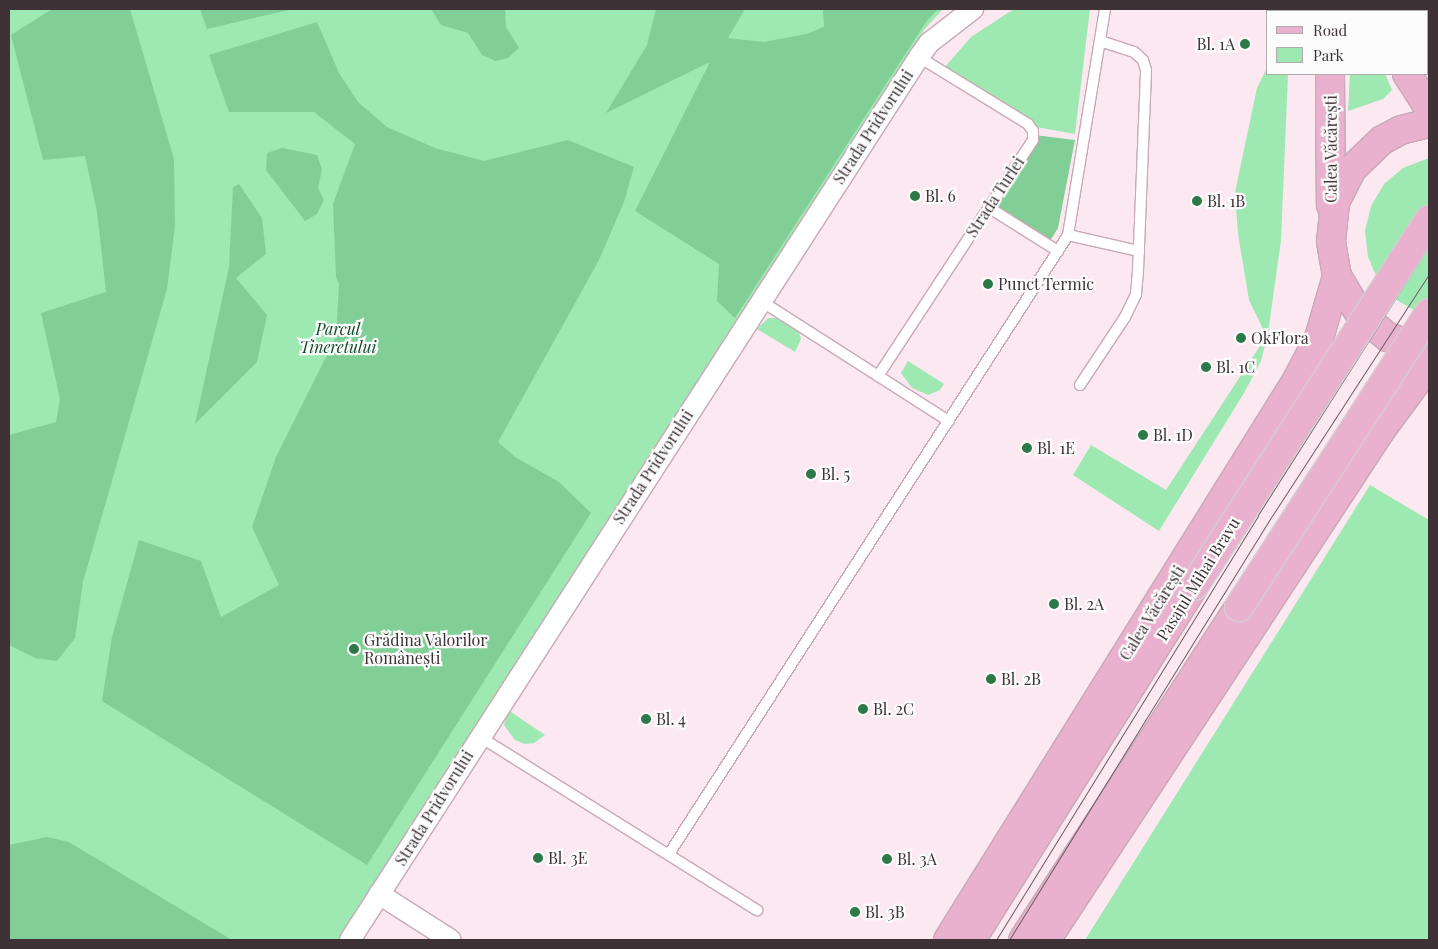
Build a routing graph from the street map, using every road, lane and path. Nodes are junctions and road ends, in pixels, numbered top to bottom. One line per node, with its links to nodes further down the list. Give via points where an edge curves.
1 (973, 9): 4 (street, Strada Pridvorului, via 930,43)
2 (1105, 9): 3 (lane)
3 (1100, 41): 12 (lane); 14 (lane, via 1134,52 1143,60 1146,70)
4 (918, 57): 9 (lane, Strada Turlei, via 1028,124 1033,131 1033,140); 16 (street, Strada Pridvorului)
5 (1330, 75): 11 (main road, Calea Văcărești)
6 (1408, 75): 7 (main road)
7 (1429, 108)
8 (1429, 123): 11 (main road, via 1401,130 1366,154 1341,188)
9 (988, 207): 13 (lane); 20 (lane, Strada Turlei)
10 (1429, 220): 30 (main road, Pasajul Mihai Bravu, bridge)
11 (1331, 224): 15 (main road, Calea Văcărești, via 1332,259)
12 (1068, 236): 13 (lane); 14 (lane)
13 (1058, 251): 22 (lane)
14 (1139, 251): 21 (lane, via 1136,294 1125,317)
15 (1337, 276): 18 (main road, via 1354,307 1375,328 1402,344); 29 (main road, Calea Văcărești, via 1319,338 1297,380)
16 (761, 301): 20 (lane); 23 (street, Strada Pridvorului)
17 (1429, 313): 31 (main road, bridge)
18 (1429, 352)
19 (1429, 365): 32 (main road, via 1381,430)
20 (878, 376): 22 (lane)
21 (1080, 385)
22 (948, 420): 24 (lane)
23 (480, 737): 24 (lane); 25 (street, Strada Pridvorului)
24 (668, 854): 26 (lane)
25 (379, 894): 27 (street, Strada Pridvorului); 28 (street)
26 (757, 910)
27 (350, 940)
28 (451, 940)
29 (948, 940)
30 (970, 940)
31 (1023, 940)
32 (1046, 940)

